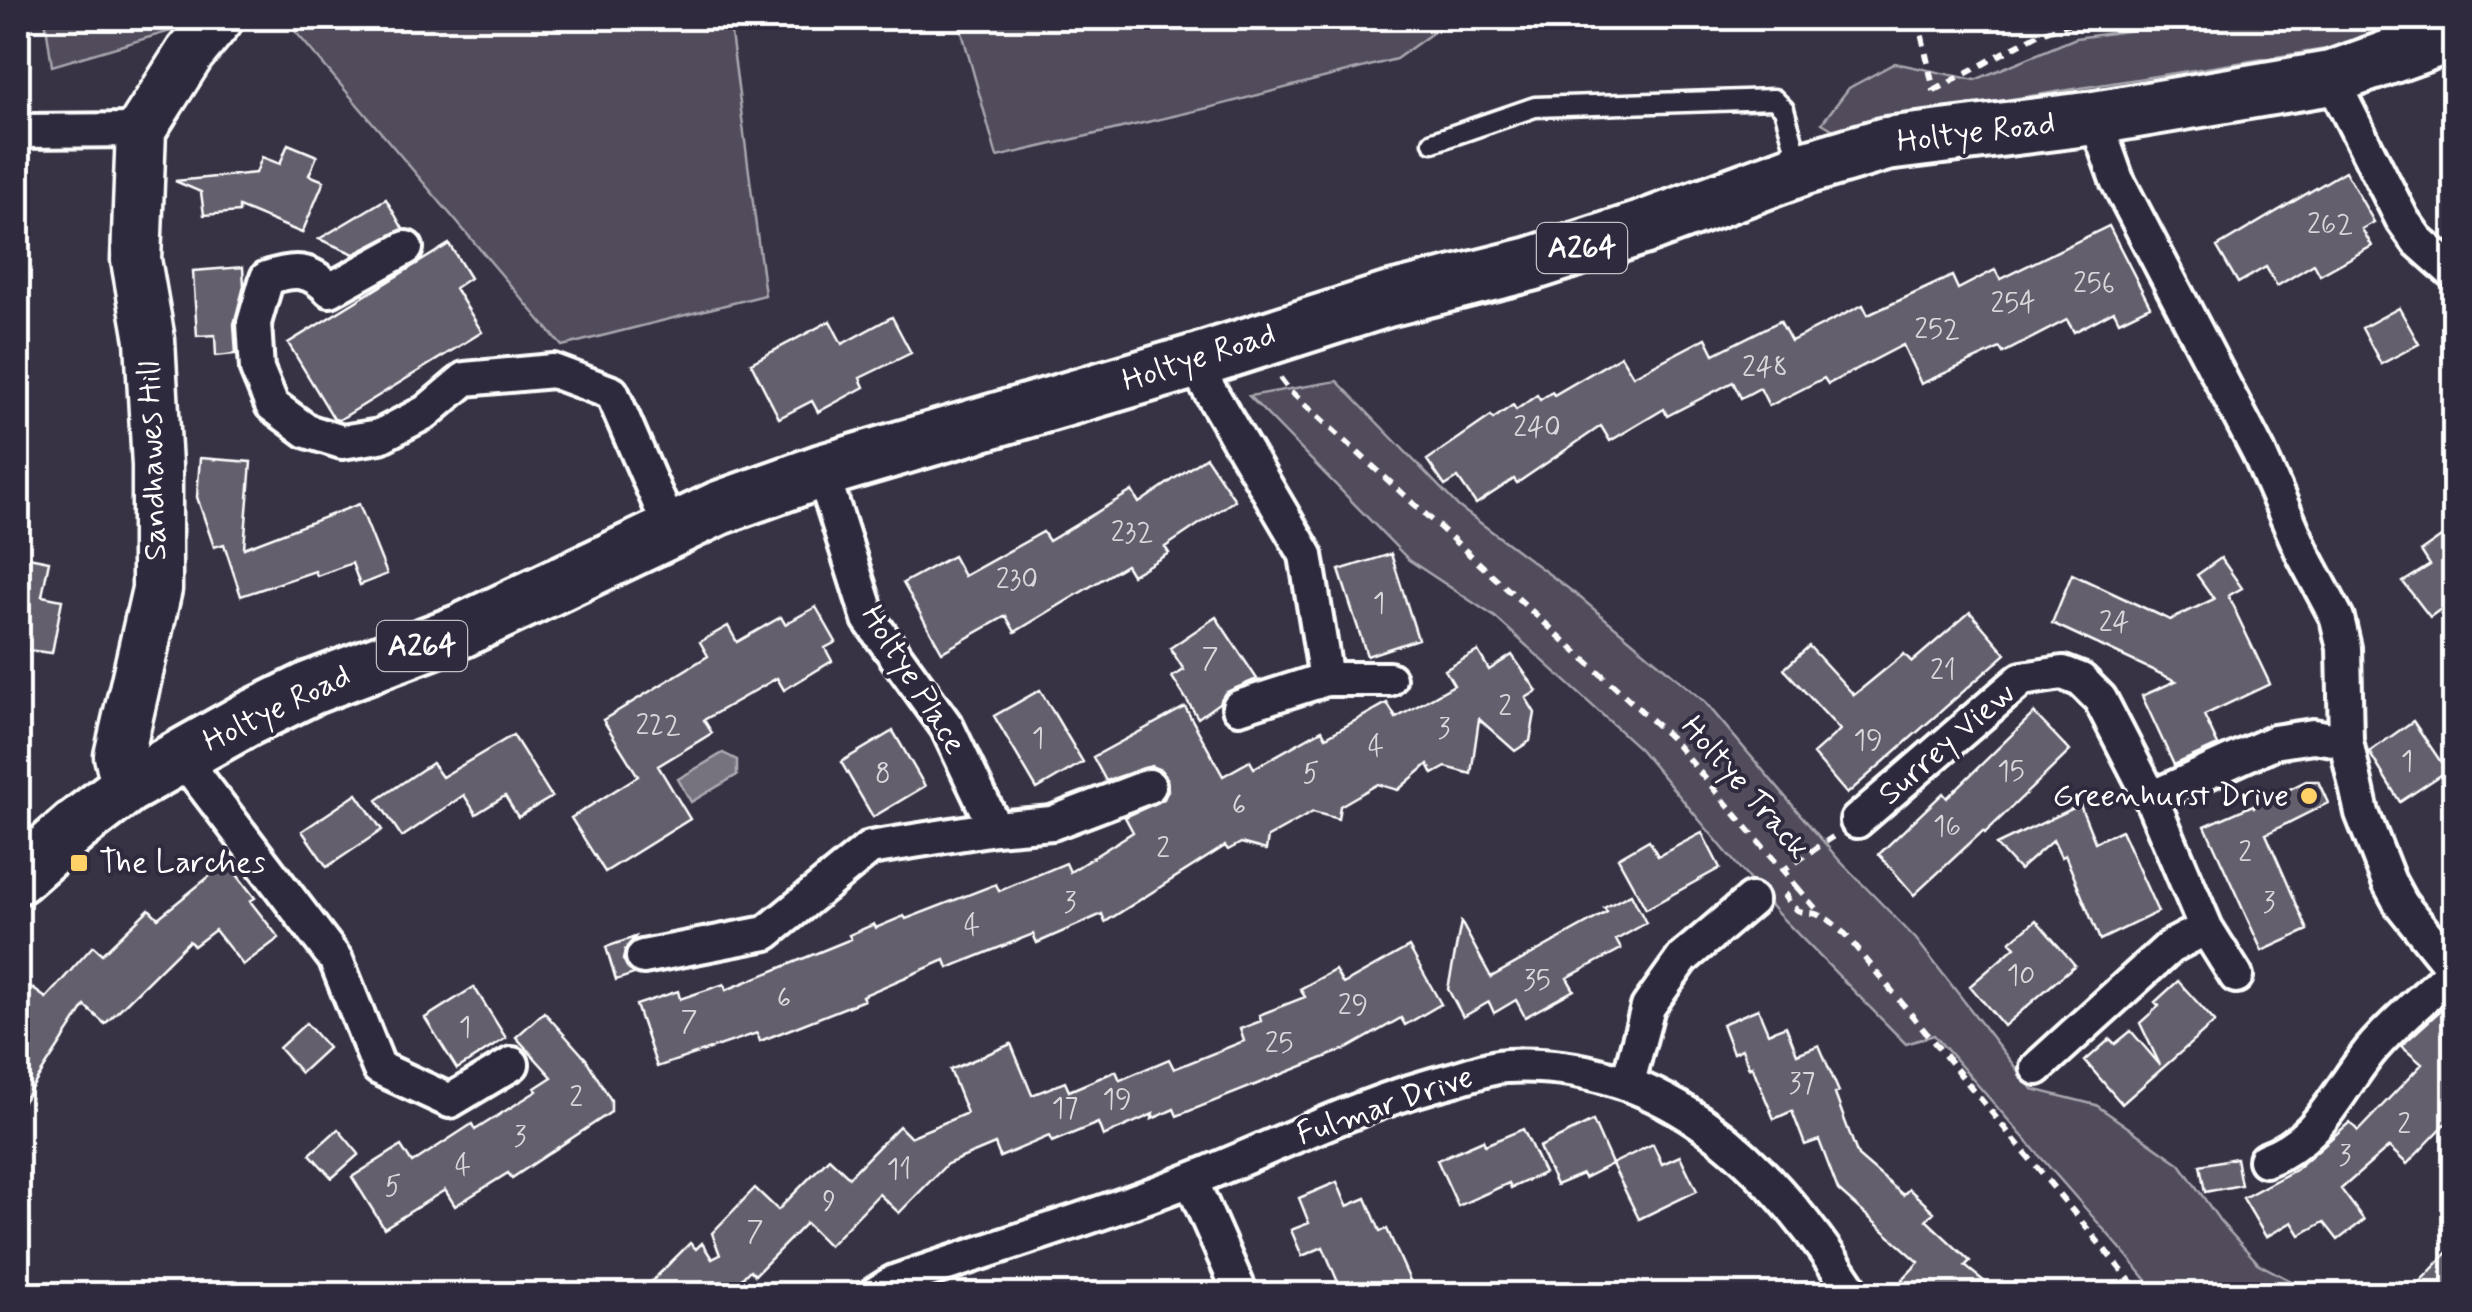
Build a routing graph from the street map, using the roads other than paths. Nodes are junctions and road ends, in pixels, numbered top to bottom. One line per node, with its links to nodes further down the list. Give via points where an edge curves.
1 (220, 18): 5 (street)
2 (2454, 34): 3 (main road, Holtye Road / A264)
3 (2331, 78): 4 (main road, Holtye Road / A264); 10 (street, via 2402,219)
4 (2096, 118): 8 (main road, Holtye Road / A264, via 1943,112 1886,144); 17 (street, via 2117,180 2337,618)
5 (141, 130): 6 (street); 20 (street, Sandhawes Hill, via 136,260 150,340 157,589 118,756)
6 (18, 131)
7 (1433, 142): 8 (lane, via 1535,107 1774,100 1784,109)
8 (1801, 170): 11 (main road, Holtye Road / A264, via 1531,264 1387,300)
9 (406, 248): 13 (street, via 330,290 317,276 290,271 267,278 254,323 257,369 272,405 307,431 342,442 380,436 426,412 466,379 554,370 612,393)
10 (2454, 273)
11 (1193, 362): 12 (main road, Holtye Road / A264); 14 (street, via 1306,555)
12 (822, 471): 13 (main road, Holtye Road / A264); 23 (street, Holtye Place, via 869,619 947,727)
13 (670, 530): 18 (main road, Holtye Road / A264, via 461,631 311,688)
14 (1326, 679): 15 (street); 16 (street)
15 (1389, 679)
16 (1238, 707)
17 (2346, 741): 21 (street, via 2314,736 2274,742); 28 (street, via 2362,813 2389,882)
18 (180, 756): 20 (main road, Holtye Road / A264); 30 (street, via 336,960 379,1068 450,1101)
19 (1149, 786): 23 (street, via 1052,823)
20 (127, 787): 24 (main road, Holtye Road / A264)
21 (2152, 798): 22 (street, Surrey View, via 2100,699 2082,680 2044,674 2000,695); 26 (street, Surrey View)
22 (1857, 821)
23 (996, 828): 27 (street, via 870,848 766,934)
24 (18, 877)
25 (1751, 900): 32 (street, via 1683,958 1648,1007)
26 (2206, 928): 29 (street, Surrey View); 31 (street, via 2170,946)
27 (643, 957)
28 (2454, 970): 33 (street, via 2369,1052 2308,1135)
29 (2236, 976)
30 (512, 1064)
31 (2037, 1068)
32 (1628, 1082): 34 (street, Fulmar Drive, via 1568,1068 1504,1066 1412,1090); 37 (street, Fulmar Drive, via 1704,1123 1742,1153 1794,1210)
33 (2265, 1160)
34 (1191, 1180): 35 (street, Fulmar Drive); 36 (street)
35 (875, 1294)
36 (1241, 1294)
37 (1854, 1294)

